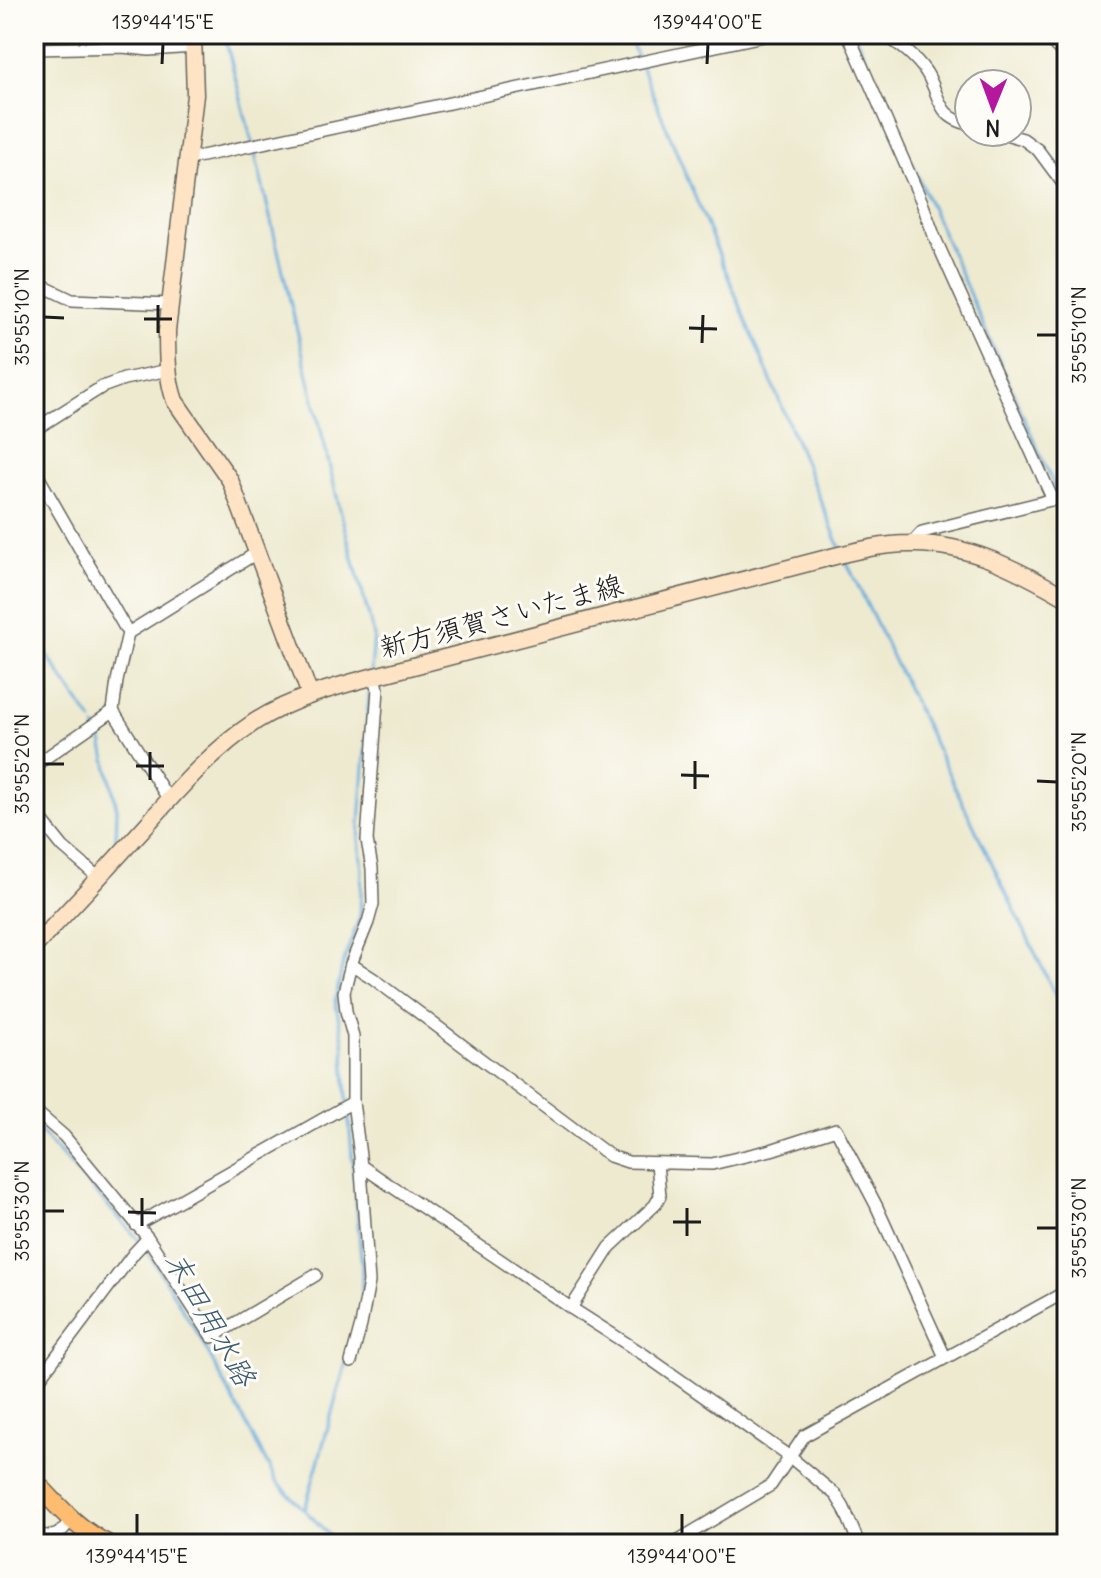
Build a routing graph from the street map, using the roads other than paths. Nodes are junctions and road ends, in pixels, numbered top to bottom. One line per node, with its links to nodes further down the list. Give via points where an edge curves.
1 (772, 34): 10 (street)
2 (848, 34): 18 (street)
3 (882, 34): 8 (street, via 925,71)
4 (1044, 34): 7 (street)
5 (193, 41): 6 (street, via 149,50); 10 (main road, via 195,95)
6 (34, 49)
7 (1067, 58)
8 (953, 120)
9 (1033, 146): 11 (street)
10 (188, 159): 13 (main road)
11 (1067, 189)
12 (34, 282): 13 (street, via 72,300)
13 (169, 304): 14 (main road)
14 (169, 370): 15 (street, via 102,387); 20 (main road, via 175,401 230,480)
15 (34, 430)
16 (34, 469): 22 (street)
17 (1067, 496): 18 (street)
18 (1053, 500): 19 (street, via 922,532)
19 (912, 543): 21 (main road, 新方須賀さいたま線, via 954,547 989,558); 23 (main road, 新方須賀さいたま線, via 835,556)
20 (258, 552): 22 (street); 24 (main road)
21 (1067, 598)
22 (128, 633): 25 (street)
23 (375, 676): 24 (main road, 新方須賀さいたま線); 31 (street, via 367,840 373,904)
24 (310, 695): 27 (main road, 新方須賀さいたま線, via 238,734)
25 (113, 711): 26 (street); 27 (street)
26 (34, 766)
27 (169, 800): 29 (main road, 新方須賀さいたま線)
28 (34, 811): 29 (street, via 63,847)
29 (99, 878): 30 (main road, 新方須賀さいたま線)
30 (34, 947)
31 (351, 964): 32 (street, via 344,992 353,1036); 34 (street, via 610,1156)
32 (353, 1102): 35 (street); 36 (street)
33 (34, 1110): 36 (street, via 64,1136)
34 (657, 1163): 40 (street, via 660,1196 655,1205 610,1247); 41 (street, via 712,1164 836,1129)
35 (360, 1165): 40 (street); 42 (street, via 369,1282)
36 (136, 1225): 37 (street)
37 (148, 1238): 38 (street, via 212,1337); 43 (street)
38 (316, 1275)
39 (1067, 1291): 41 (street)
40 (571, 1308): 44 (street)
41 (945, 1357): 44 (street, via 804,1436)
42 (351, 1362)
43 (34, 1386)
44 (790, 1457): 48 (street, via 771,1485); 50 (street, via 836,1495)
45 (34, 1481): 46 (main road)
46 (71, 1520): 47 (street, via 58,1535); 49 (main road)
47 (34, 1535)
48 (680, 1542)
49 (107, 1544)
50 (859, 1544)

